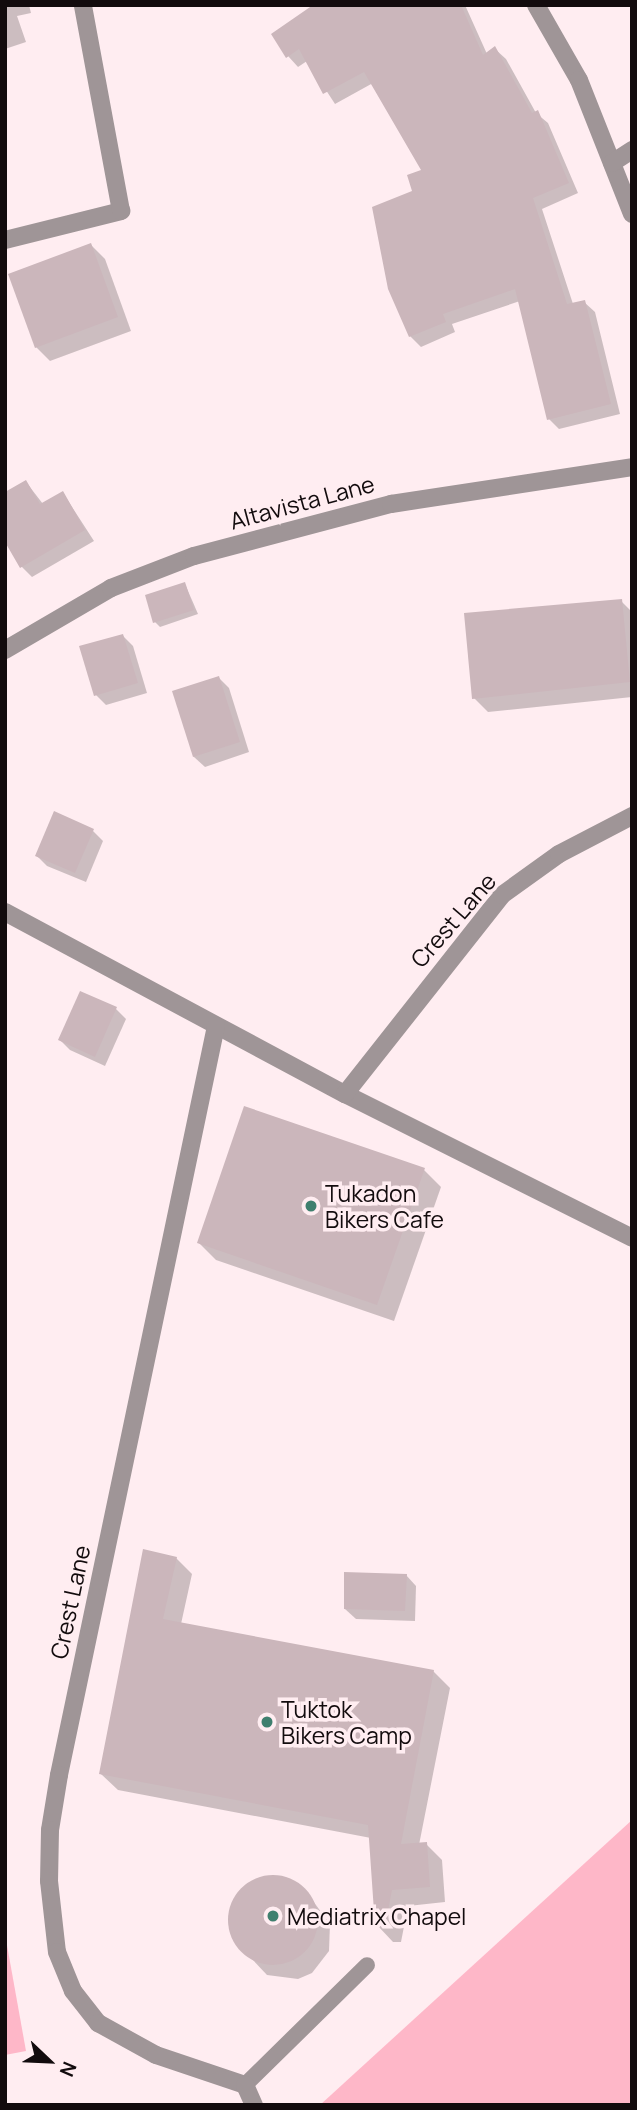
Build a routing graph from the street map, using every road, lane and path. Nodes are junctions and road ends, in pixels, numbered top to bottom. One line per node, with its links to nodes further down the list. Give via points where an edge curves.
1 (83, 5): 6 (street, via 121,211)
2 (536, 5): 4 (street, via 579,80)
3 (632, 150): 4 (street)
4 (612, 163): 5 (street)
5 (632, 214)
6 (5, 240)
7 (632, 467): 8 (street, Altavista Lane, via 391,504 194,556 111,588)
8 (5, 650)
9 (632, 816): 12 (street, Crest Lane, via 559,853 502,895)
10 (5, 912): 11 (street)
11 (216, 1026): 12 (street); 15 (street, Crest Lane, via 59,1775 50,1830 49,1881 57,1952 72,1991 98,2023 156,2055)
12 (345, 1094): 13 (street)
13 (632, 1238)
14 (367, 1965): 15 (lane)
15 (245, 2085): 16 (street)
16 (254, 2105)

